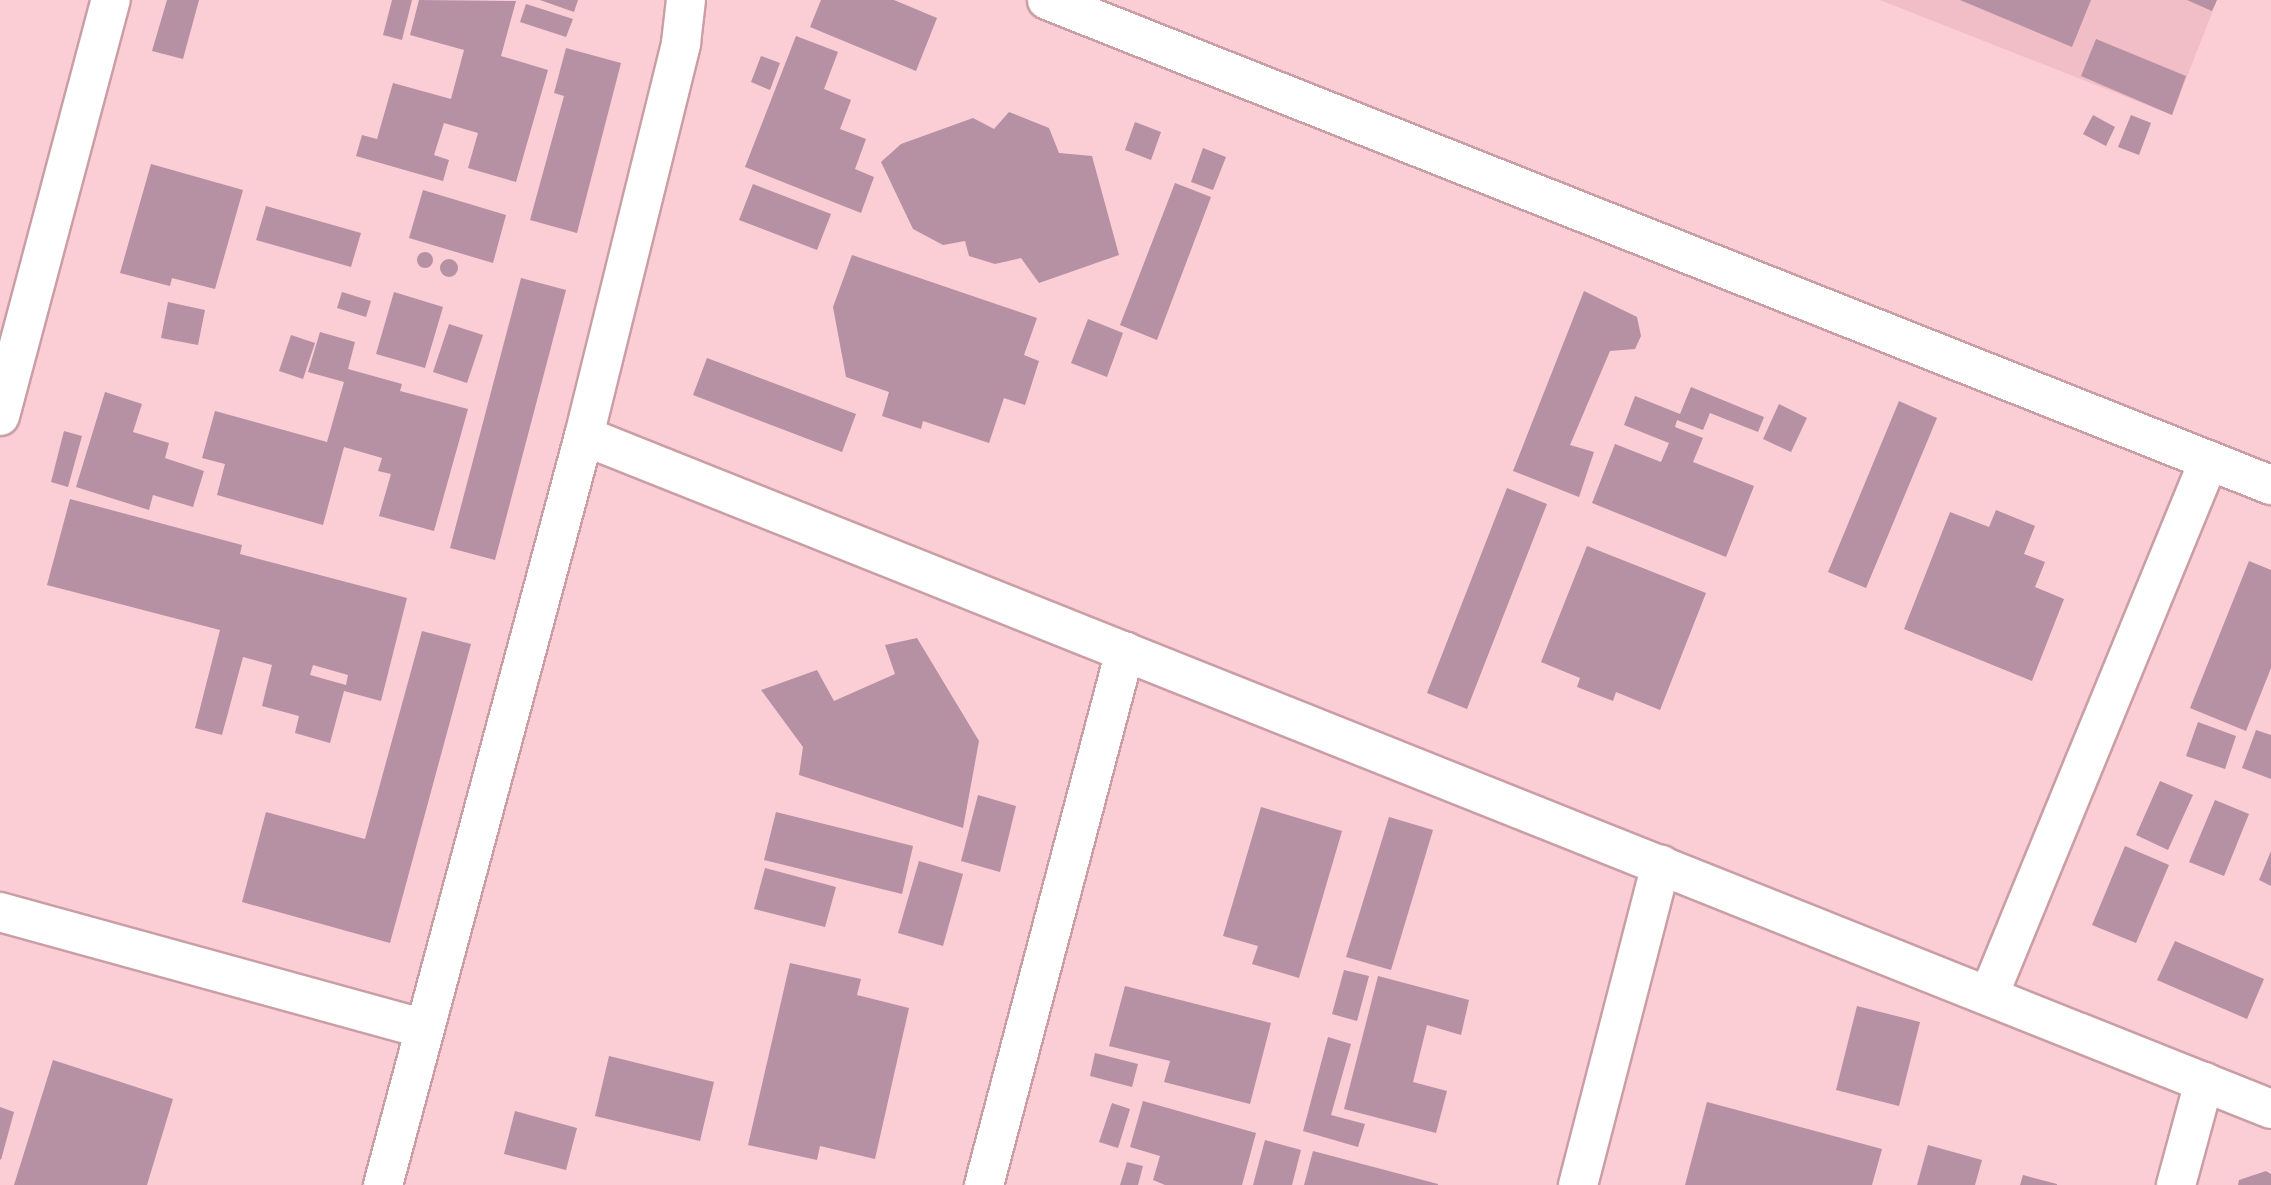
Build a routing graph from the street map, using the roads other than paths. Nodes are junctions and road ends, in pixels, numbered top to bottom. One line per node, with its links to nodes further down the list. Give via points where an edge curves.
1 (686, 0): 5 (street)
2 (714, 0): 5 (street)
3 (1047, 0): 9 (street)
4 (103, 2): 6 (street)
5 (681, 43): 8 (street)
6 (8, 358): 7 (street)
7 (0, 416)
8 (584, 436): 11 (street); 15 (street)
9 (2209, 460): 10 (street); 14 (street)
10 (2271, 485)
11 (1125, 651): 12 (street); 19 (street)
12 (1661, 865): 14 (street); 20 (street)
13 (0, 912): 15 (street)
14 (1989, 995): 16 (street)
15 (424, 1029): 18 (street)
16 (2204, 1082): 17 (street); 21 (street)
17 (2271, 1109)
18 (383, 1185)
19 (984, 1185)
20 (1578, 1185)
21 (2176, 1185)

